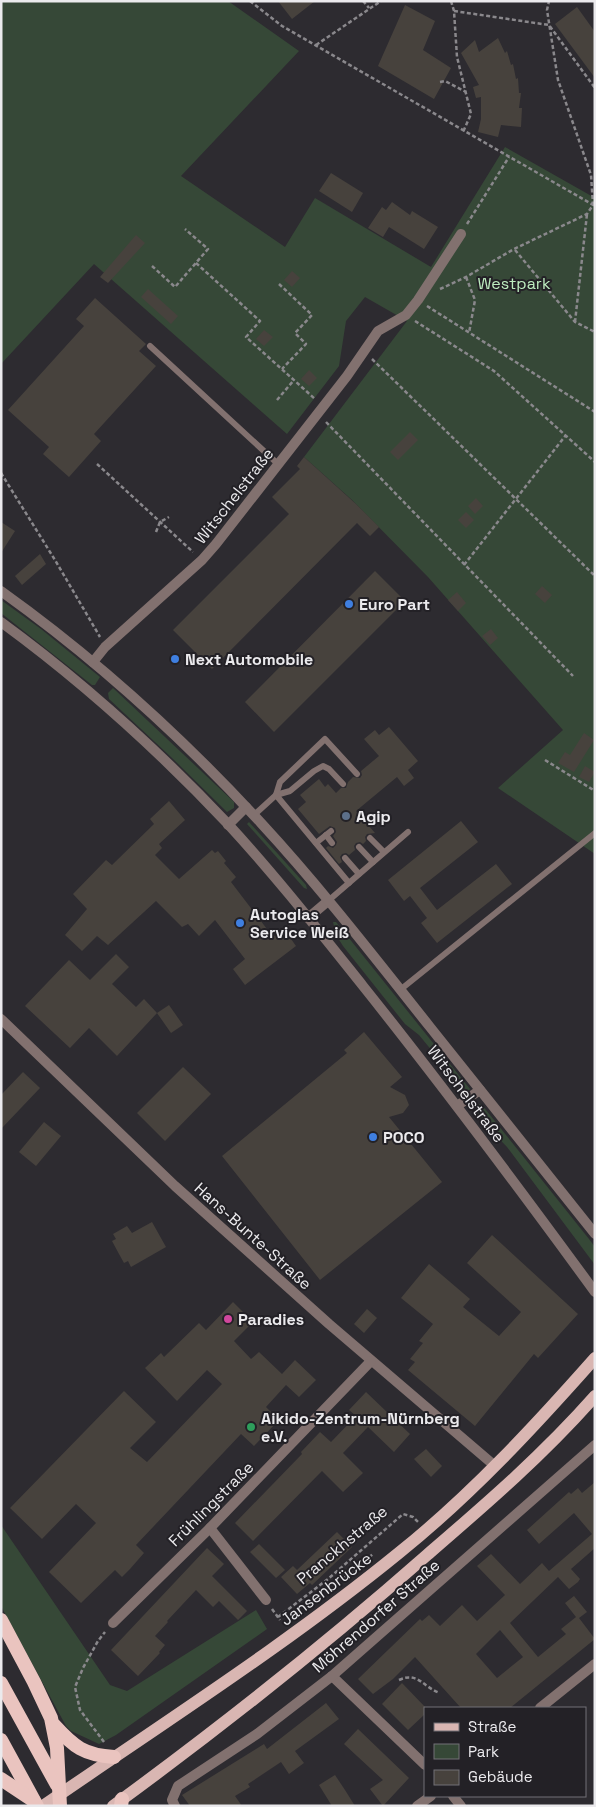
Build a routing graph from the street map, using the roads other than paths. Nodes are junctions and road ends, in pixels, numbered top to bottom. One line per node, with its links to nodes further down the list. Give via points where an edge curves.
1 (461, 234): 3 (street, Witschelstraße, via 418,300 406,315 378,331)
2 (150, 346): 3 (lane)
3 (278, 464): 6 (street, Witschelstraße, via 202,560 105,647)
4 (1, 591): 6 (street, Witschelstraße)
5 (1, 622): 11 (street, Witschelstraße, via 111,711)
6 (93, 662): 10 (street, Witschelstraße, via 180,740)
7 (357, 774): 9 (lane, via 325,739 280,782)
8 (343, 784): 9 (lane, via 323,766 290,791)
9 (276, 795): 10 (lane); 15 (lane)
10 (250, 811): 11 (street); 23 (street, Witschelstraße)
11 (228, 825): 24 (street, Witschelstraße)
12 (408, 832): 18 (lane)
13 (595, 833): 25 (lane)
14 (370, 838): 18 (lane)
15 (316, 842): 16 (lane, via 329,833); 22 (lane)
16 (332, 843)
17 (359, 847): 20 (lane)
18 (384, 852): 20 (lane)
19 (346, 858): 21 (lane)
20 (373, 862): 21 (lane)
21 (359, 874): 22 (lane)
22 (349, 883): 23 (lane)
23 (328, 901): 24 (street); 25 (street, Witschelstraße)
24 (308, 918): 28 (street, Witschelstraße)
25 (400, 990): 27 (street, Witschelstraße)
26 (1, 1019): 32 (street, Hans-Bunte-Straße, via 175,1186)
27 (480, 1090): 28 (street); 29 (street, Witschelstraße)
28 (457, 1106): 30 (street, Witschelstraße)
29 (595, 1234)
30 (595, 1292)
31 (595, 1358): 35 (main road, Jansenbrücke)
32 (371, 1361): 35 (street, Hans-Bunte-Straße); 36 (street, Frühlingstraße)
33 (595, 1396): 52 (main road, via 521,1473 397,1582 283,1677)
34 (595, 1445): 41 (street, Möhrendorfer Straße)
35 (495, 1466): 46 (main road, Jansenbrücke, via 425,1531 285,1641)
36 (210, 1528): 37 (street); 39 (street, Frühlingstraße)
37 (266, 1600)
38 (1, 1620): 44 (highway)
39 (112, 1623)
40 (595, 1664): 43 (street)
41 (332, 1676): 47 (street); 51 (street, Möhrendorfer Straße, via 257,1734 178,1786)
42 (1, 1683): 50 (highway)
43 (541, 1707)
44 (53, 1724): 46 (highway, via 84,1752 97,1756); 50 (highway)
45 (1, 1740): 53 (highway)
46 (111, 1751): 50 (main road, Jansenbrücke)
47 (424, 1764)
48 (1, 1779): 54 (highway)
49 (430, 1797): 55 (street)
50 (63, 1802): 54 (main road, Jansenbrücke)
51 (174, 1803)
52 (119, 1804)
53 (37, 1806)
54 (43, 1806)
55 (417, 1806)

